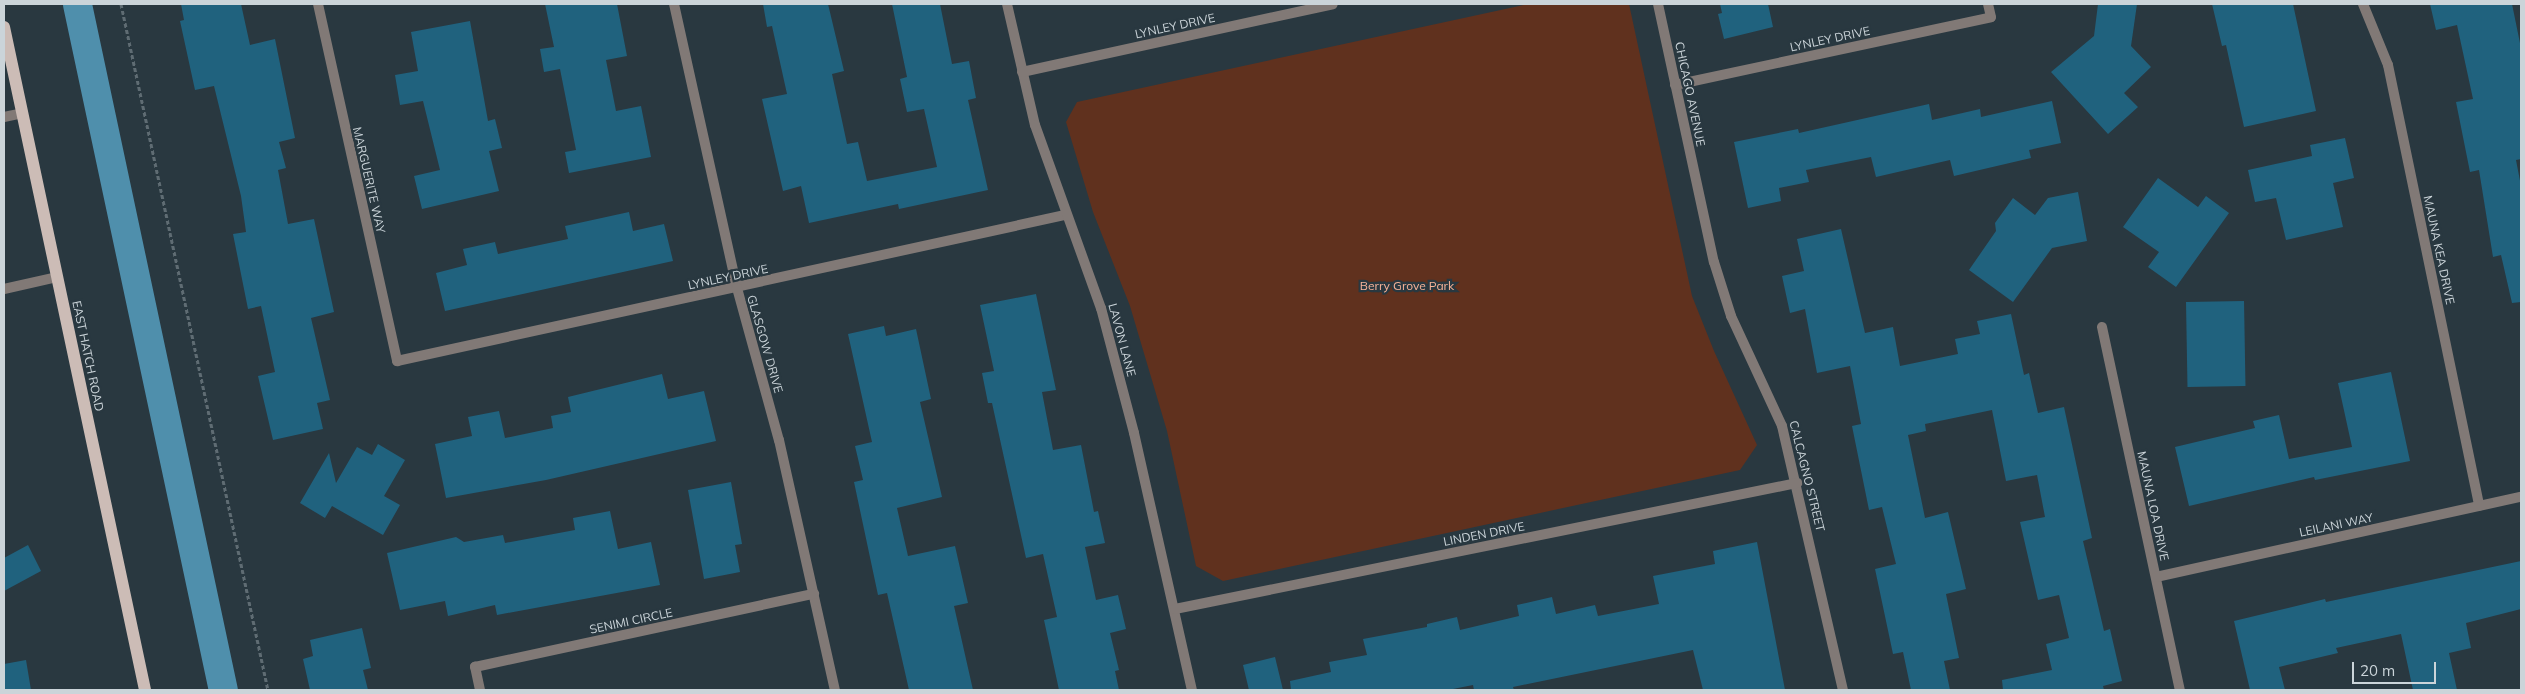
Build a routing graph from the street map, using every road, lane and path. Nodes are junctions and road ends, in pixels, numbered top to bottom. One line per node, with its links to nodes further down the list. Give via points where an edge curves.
1 (121, 4): 28 (path)
2 (318, 4): 20 (street, MARGUERITE WAY)
3 (674, 4): 17 (street, GLASGOW DRIVE)
4 (1007, 4): 10 (street, LAVON LANE)
5 (1331, 4): 10 (street, LYNLEY DRIVE)
6 (1658, 4): 11 (street, CHICAGO AVENUE)
7 (1988, 4): 11 (street, LYNLEY DRIVE, via 1991,16)
8 (2363, 4): 23 (street, MAUNA KEA DRIVE, via 2388,65)
9 (4, 27): 12 (main road, EAST HATCH ROAD)
10 (1022, 72): 15 (street, LAVON LANE, via 1035,126)
11 (1675, 85): 14 (street, CHICAGO AVENUE)
12 (23, 113): 13 (street); 16 (main road, EAST HATCH ROAD)
13 (4, 117)
14 (1698, 190): 21 (street, CALCAGNO STREET, via 1714,262 1731,316 1782,426)
15 (1065, 215): 17 (street, LYNLEY DRIVE); 26 (street, LAVON LANE, via 1101,308 1134,432)
16 (57, 277): 18 (street); 27 (main road, EAST HATCH ROAD)
17 (737, 288): 20 (street, LYNLEY DRIVE); 25 (street, GLASGOW DRIVE, via 779,440)
18 (4, 289)
19 (2102, 326): 24 (street, MAUNA LOA DRIVE)
20 (397, 361)
21 (1797, 483): 26 (street, LINDEN DRIVE); 32 (street, CALCAGNO STREET)
22 (2521, 497): 23 (street, LEILANI WAY)
23 (2479, 506): 24 (street, LEILANI WAY)
24 (2156, 577): 33 (street, MAUNA LOA DRIVE)
25 (814, 594): 29 (street, SENIMI CIRCLE, via 475,667); 30 (street, GLASGOW DRIVE)
26 (1174, 609): 31 (street, LAVON LANE)
27 (145, 690)
28 (268, 690)
29 (480, 690)
30 (835, 690)
31 (1192, 690)
32 (1843, 690)
33 (2180, 690)

